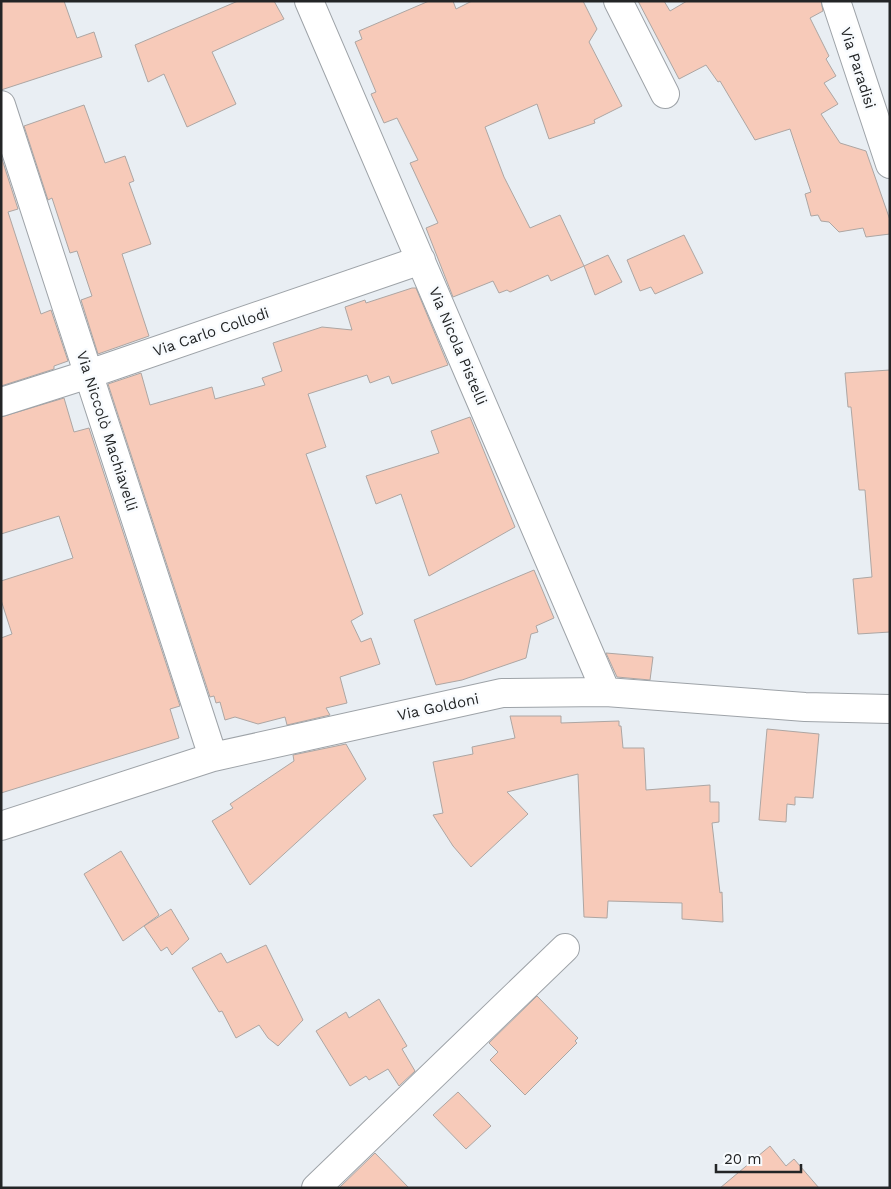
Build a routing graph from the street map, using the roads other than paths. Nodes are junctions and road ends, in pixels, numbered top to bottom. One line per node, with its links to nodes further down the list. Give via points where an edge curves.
1 (309, 1): 7 (street, Via Nicola Pistelli)
2 (618, 1): 4 (street)
3 (836, 1): 6 (street, Via Paradisi)
4 (665, 94)
5 (1, 104): 8 (street, Via Niccolò Machiavelli)
6 (890, 164)
7 (421, 260): 8 (street, Via Carlo Collodi); 10 (street, Via Nicola Pistelli)
8 (88, 374): 9 (street, Via Carlo Collodi); 12 (street, Via Niccolò Machiavelli)
9 (1, 402)
10 (606, 692): 11 (street, Via Goldoni, via 805,707); 12 (street, Via Goldoni, via 502,693)
11 (890, 709)
12 (213, 757): 13 (street, Via Goldoni)
13 (1, 826)
14 (566, 948): 15 (street)
15 (316, 1188)

